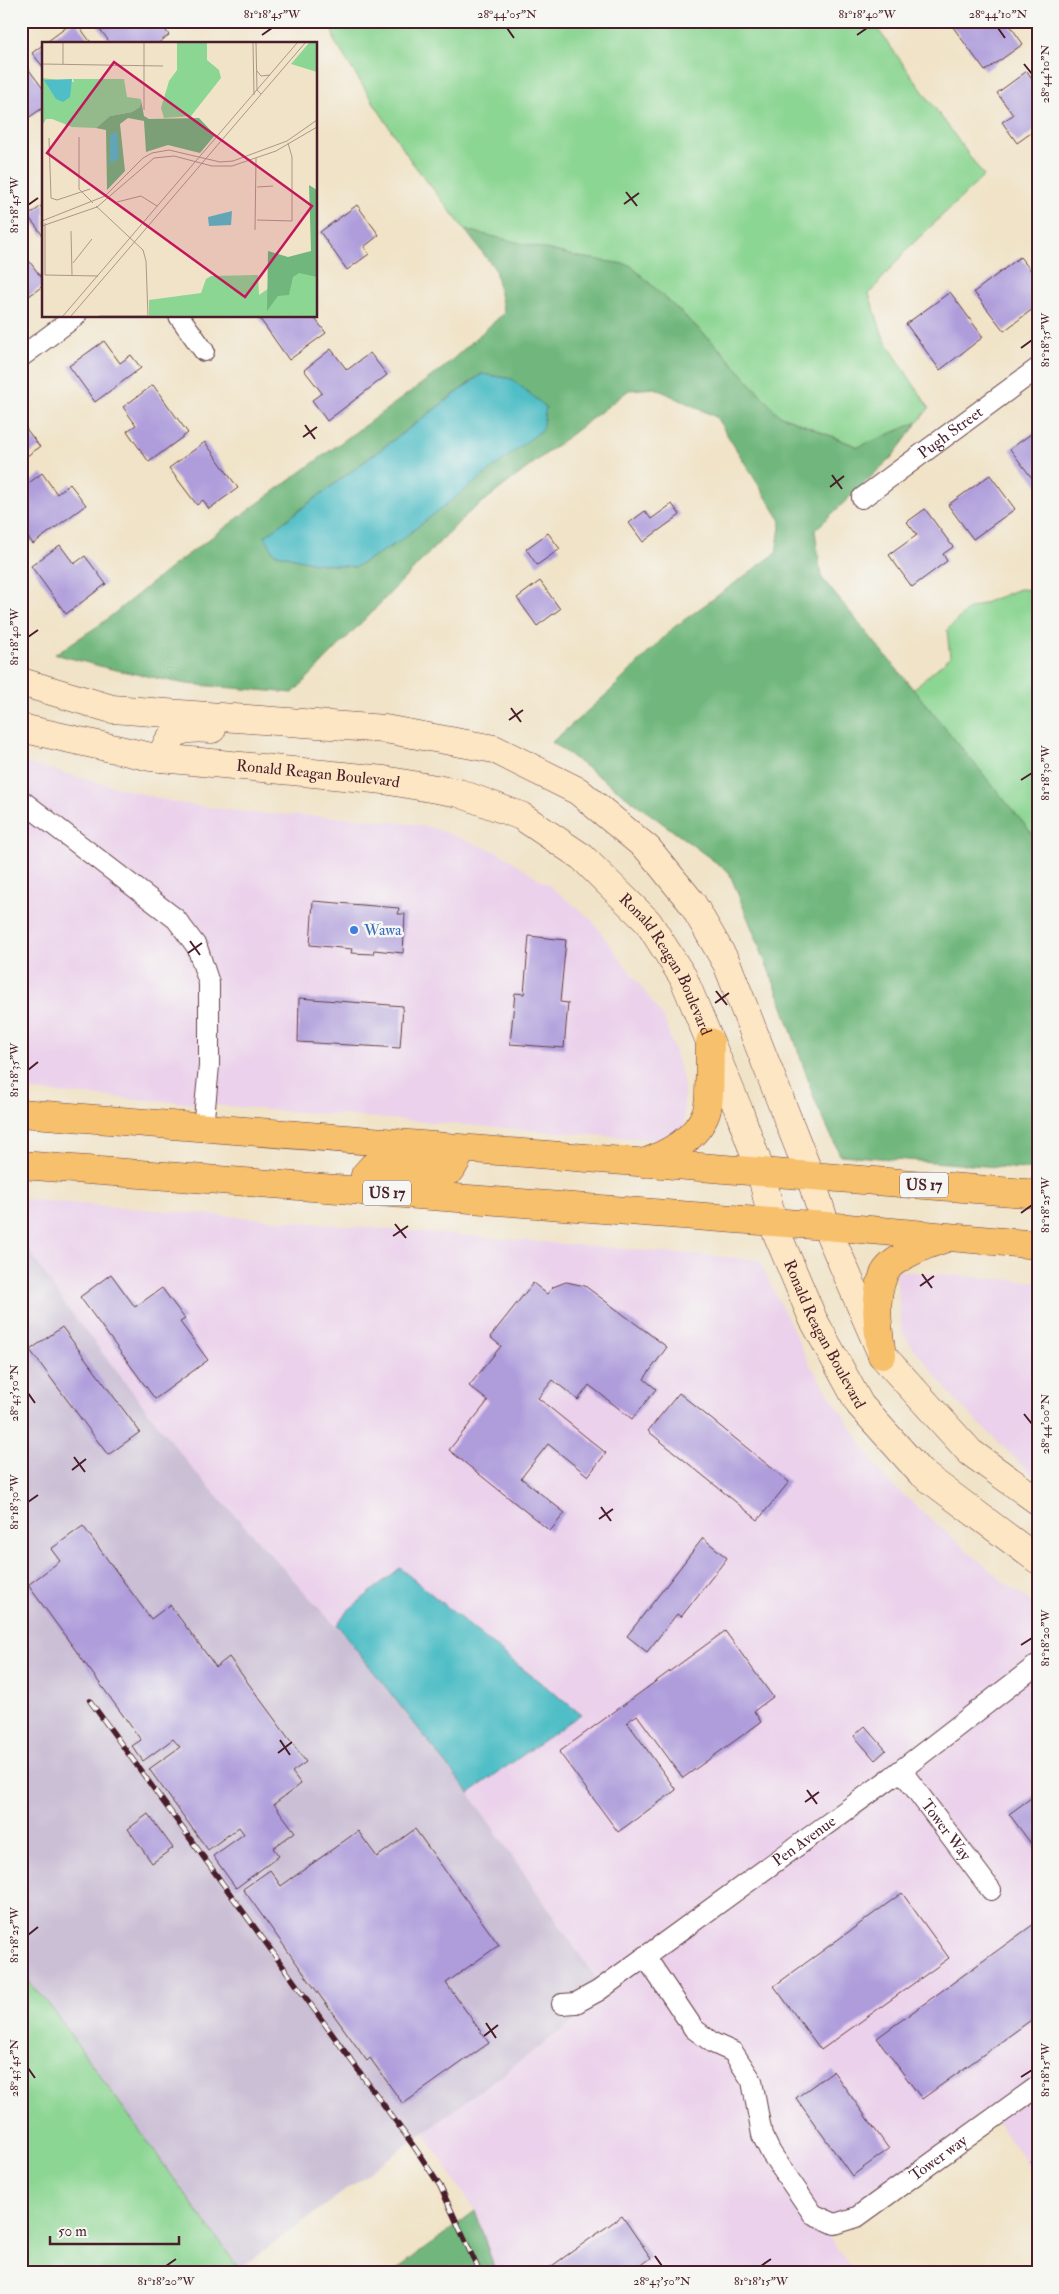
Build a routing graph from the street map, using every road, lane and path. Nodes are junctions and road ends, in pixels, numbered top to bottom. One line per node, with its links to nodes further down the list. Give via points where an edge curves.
1 (73, 318): 4 (street)
2 (180, 318): 3 (street)
3 (204, 351)
4 (21, 356)
5 (1038, 368): 6 (street, Pugh Street)
6 (862, 498)
7 (21, 682): 8 (main road, via 112,709)
8 (313, 724): 10 (main road, via 272,730 190,729 175,733 168,739); 19 (main road, via 386,730 494,749 578,791 648,850 692,903 727,964)
9 (21, 728): 10 (main road, Ronald Reagan Boulevard)
10 (162, 758): 12 (main road, Ronald Reagan Boulevard, via 428,787 459,793 521,816 582,857 648,922 683,977)
11 (21, 800): 14 (street, via 176,919 197,947 209,982 209,1066)
12 (710, 1042): 16 (main road, via 707,1112 684,1142); 18 (main road, Ronald Reagan Boulevard)
13 (21, 1113): 14 (main road, US 17)
14 (203, 1128): 15 (main road, US 17)
15 (463, 1149): 16 (main road, US 17); 20 (main road, via 451,1170 444,1173 372,1167 365,1175)
16 (644, 1163): 18 (main road, US 17)
17 (21, 1165): 20 (main road, US 17)
18 (761, 1172): 19 (main road, US 17); 22 (main road, Ronald Reagan Boulevard)
19 (810, 1176): 21 (main road, US 17); 23 (main road)
20 (362, 1192): 22 (main road, US 17)
21 (1038, 1194)
22 (773, 1224): 23 (main road, US 17); 28 (main road, Ronald Reagan Boulevard, via 813,1319 860,1406 920,1472)
23 (826, 1226): 24 (main road, US 17); 26 (main road)
24 (949, 1237): 25 (main road, US 17); 26 (main road, via 923,1246 884,1272 876,1310)
25 (1038, 1245)
26 (882, 1355): 27 (main road, via 970,1452)
27 (1038, 1501)
28 (1038, 1560)
29 (1038, 1664): 30 (street, Pen Avenue)
30 (900, 1770): 31 (street, Tower Way); 32 (street, Pen Avenue)
31 (990, 1890)
32 (645, 1956): 33 (street, Pen Avenue, via 598,1991 576,2003); 34 (street, Tower way, via 694,2029 732,2052 752,2081 762,2135 771,2153 812,2214 835,2224 857,2217)
33 (562, 2004)
34 (1038, 2086)

